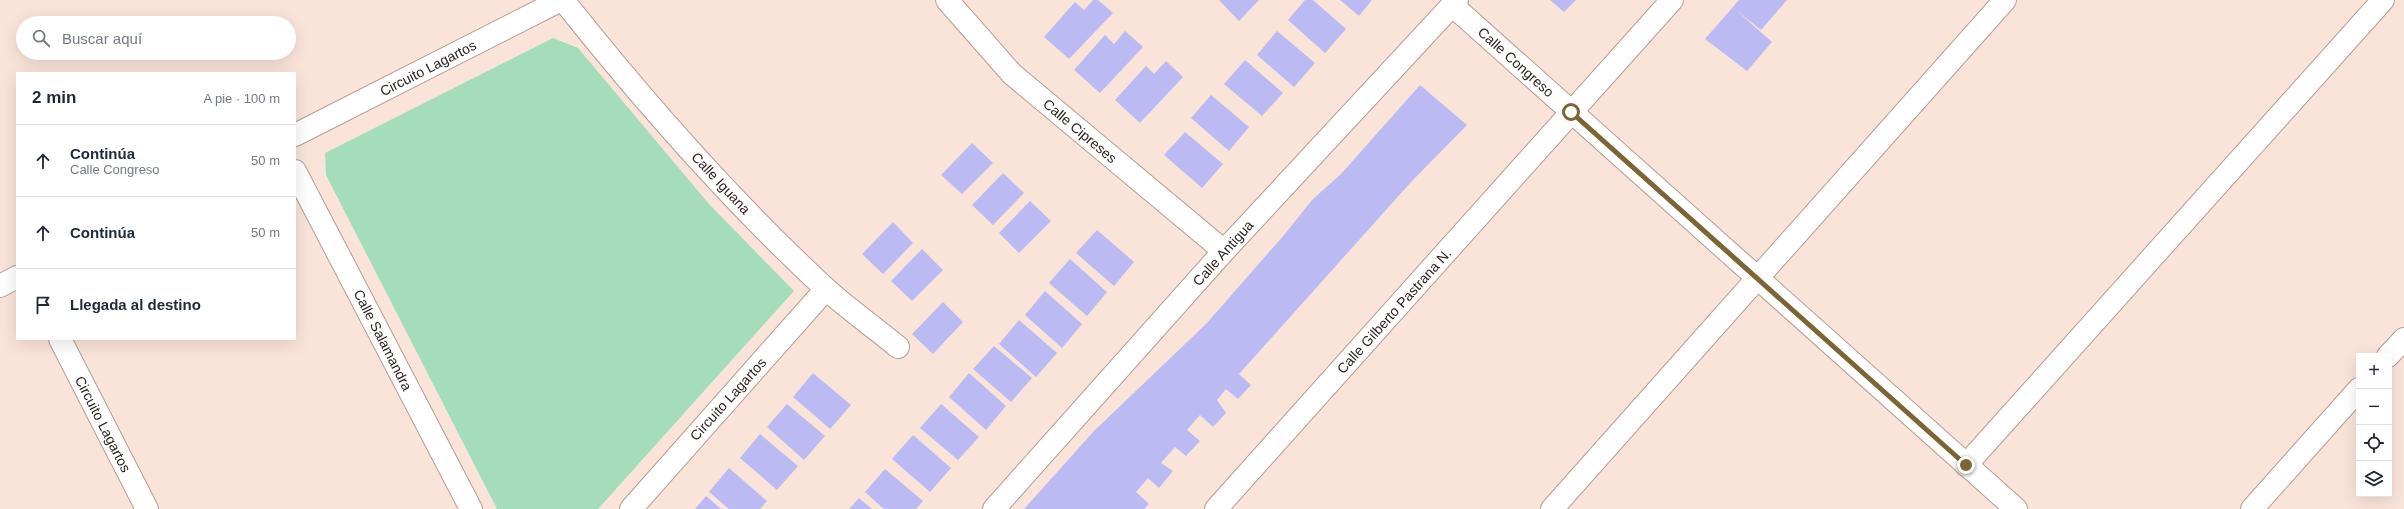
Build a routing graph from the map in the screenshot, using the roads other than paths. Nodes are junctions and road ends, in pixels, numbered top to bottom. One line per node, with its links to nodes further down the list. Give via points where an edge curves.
1 (562, 0): 8 (street, Circuito Lagartos); 14 (street, Calle Iguana, via 629,82 723,188)
2 (947, 0): 10 (street, Calle Cipreses, via 1012,74)
3 (1672, 0): 7 (street, Calle Gilberto Pastrana N.)
4 (2005, 0): 12 (street)
5 (2383, 0): 20 (street)
6 (1454, 2): 7 (street, Calle Congreso); 10 (street, Calle Antigua)
7 (1571, 112): 12 (street, Calle Congreso); 25 (street, Calle Gilberto Pastrana N.)
8 (296, 134)
9 (296, 173): 22 (street, Calle Salamandra)
10 (1224, 251): 24 (street, Calle Antigua)
11 (16, 278): 13 (street)
12 (1757, 280): 20 (street, Calle Congreso); 26 (street)
13 (0, 286)
14 (826, 289): 17 (street, Calle Iguana); 23 (street, Circuito Lagartos)
15 (2404, 339): 18 (street)
16 (61, 340): 21 (street, Circuito Lagartos)
17 (898, 347)
18 (2391, 353)
19 (2356, 392): 28 (street)
20 (1966, 465): 27 (street, Calle Congreso)
21 (147, 509)
22 (471, 509)
23 (631, 509)
24 (994, 509)
25 (1216, 509)
26 (1552, 509)
27 (2016, 509)
28 (2252, 509)

